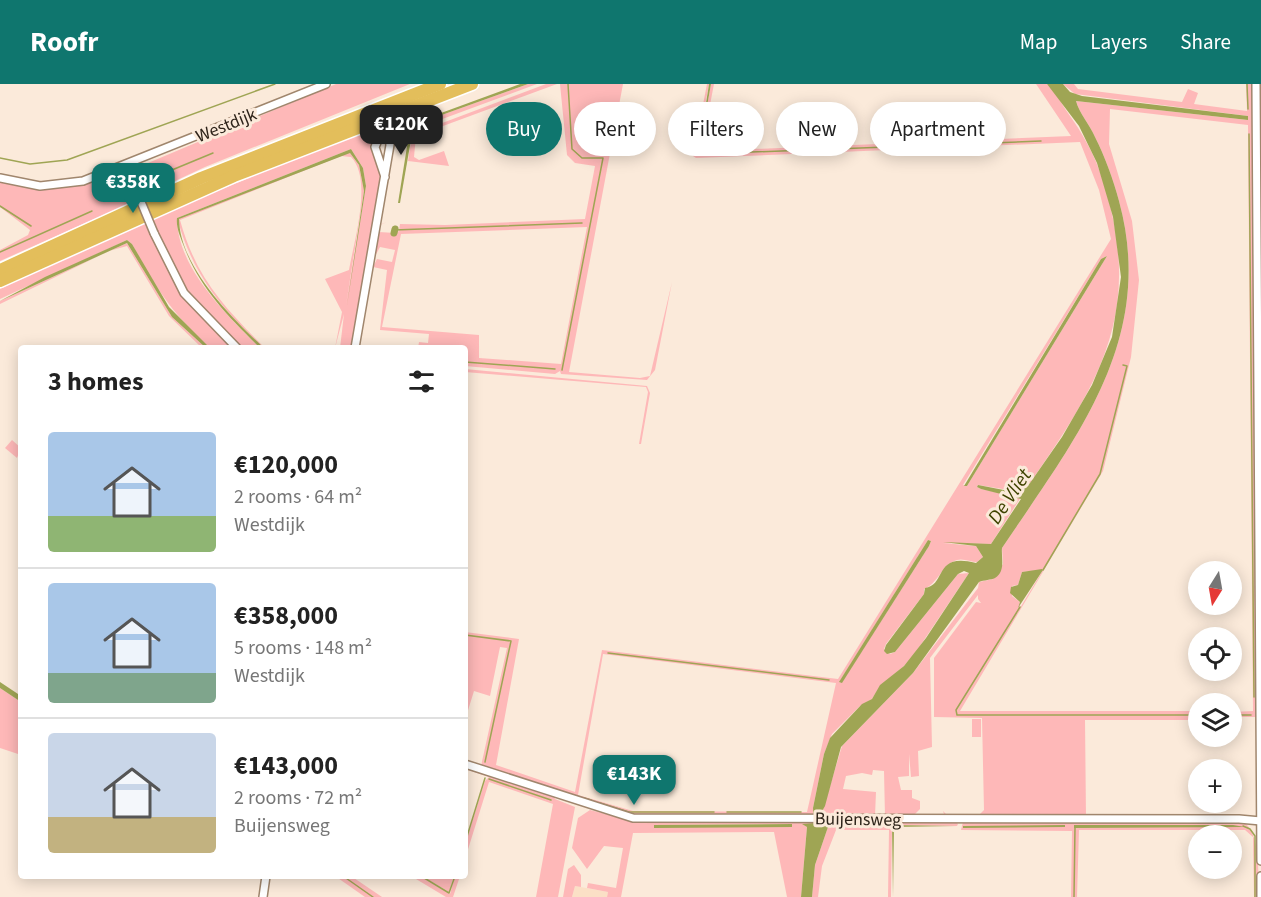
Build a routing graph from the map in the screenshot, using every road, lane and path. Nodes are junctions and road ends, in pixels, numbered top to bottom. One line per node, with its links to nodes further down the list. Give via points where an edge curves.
1 (326, 84): 7 (street, Westdijk)
2 (419, 84): 6 (highway)
3 (441, 84): 6 (highway)
4 (472, 84): 11 (highway, via 234,176)
5 (1256, 84): 15 (street)
6 (395, 101): 10 (highway, via 201,178)
7 (126, 166): 9 (street, Westdijk, via 83,181 57,185 28,185); 12 (street, bridge, via 174,277 184,293)
8 (385, 177): 8 (street, via 390,138 384,136 375,147); 13 (street)
9 (0, 178)
10 (0, 270)
11 (0, 281)
12 (234, 345)
13 (356, 345)
14 (468, 765): 15 (street, Buijensweg, via 629,818)
15 (1261, 821): 16 (street)
16 (1261, 861)
17 (1261, 876): 20 (street)
18 (266, 879): 19 (street)
19 (263, 897)
20 (1261, 897)

